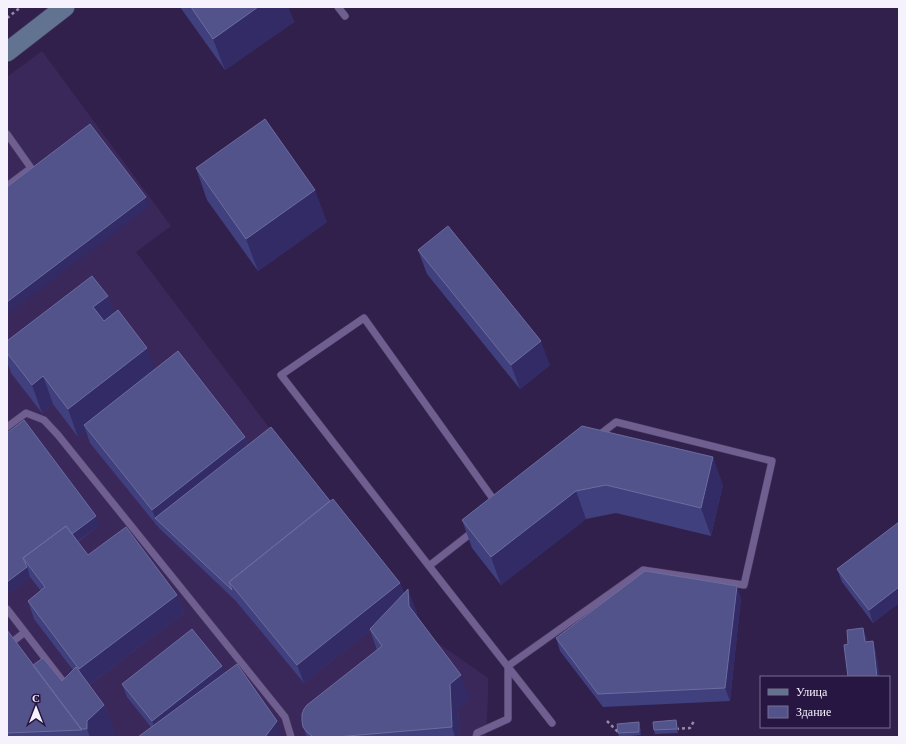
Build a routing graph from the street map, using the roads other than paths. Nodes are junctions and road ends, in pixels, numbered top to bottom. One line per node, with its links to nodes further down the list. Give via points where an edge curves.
1 (65, 7): 4 (main road)
2 (338, 7): 3 (lane)
3 (345, 16)
4 (7, 52)
5 (7, 134): 6 (lane, via 31,168)
6 (7, 186)
7 (7, 427): 18 (lane, via 26,413 44,420 58,435 285,717)
8 (592, 440): 15 (lane, via 616,422 772,460 744,585 643,570)
9 (501, 510): 11 (lane, via 364,318 281,375)
10 (483, 524): 11 (lane)
11 (429, 566): 15 (lane)
12 (7, 609): 13 (lane)
13 (25, 632): 14 (lane); 16 (lane)
14 (7, 646)
15 (508, 666): 17 (lane); 19 (lane, via 508,719 477,733)
16 (73, 694)
17 (552, 723)
18 (291, 737)
19 (476, 737)

